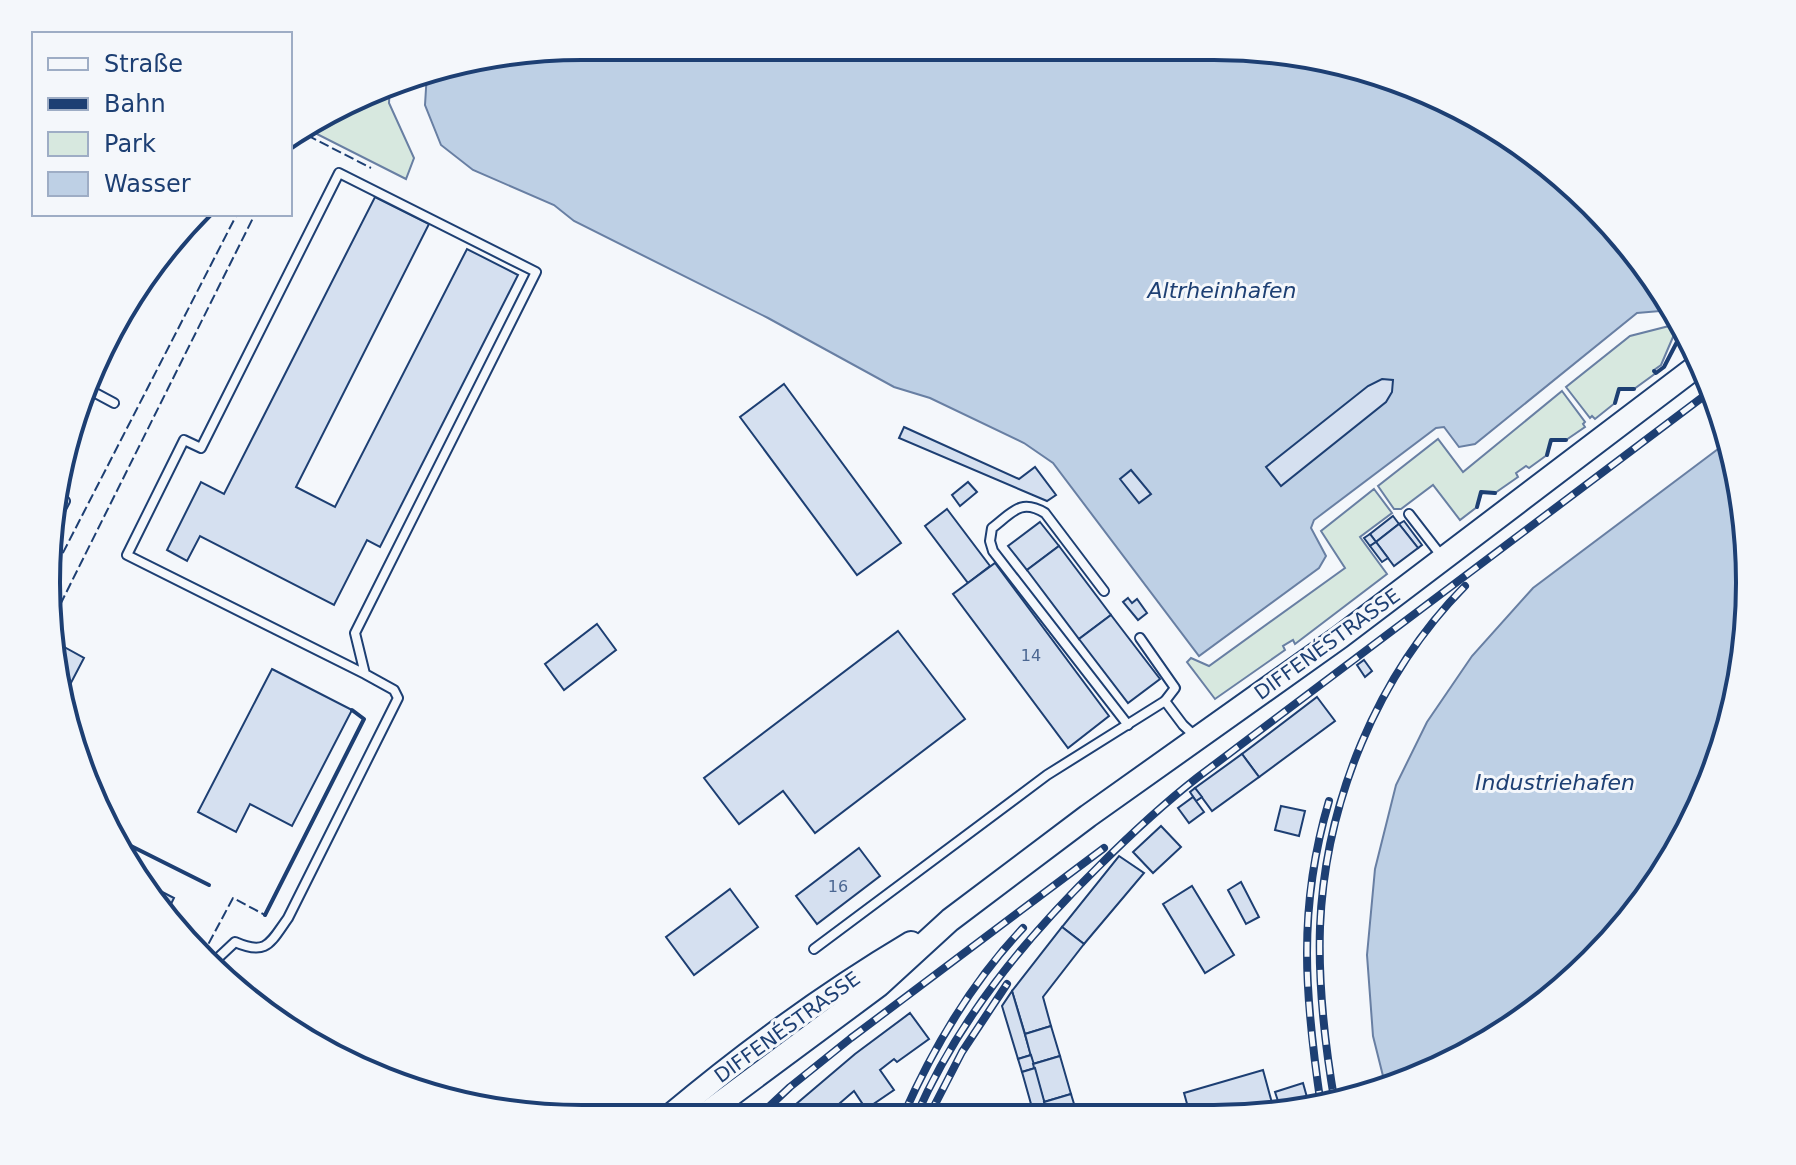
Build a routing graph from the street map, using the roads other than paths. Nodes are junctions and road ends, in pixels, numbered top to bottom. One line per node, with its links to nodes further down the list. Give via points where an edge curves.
1 (1691, 371): 5 (main road, DIFFENÉSTRASSE)
2 (96, 393): 3 (lane)
3 (114, 403)
4 (1409, 514): 5 (lane)
5 (1443, 559): 11 (main road, DIFFENÉSTRASSE)
6 (1104, 591): 10 (lane, via 1045,513 1033,505 1020,506 992,528 993,551)
7 (1140, 638): 9 (lane, via 1175,688)
8 (365, 674): 8 (lane, via 355,633 536,272 339,173 201,448 184,440 127,555); 14 (lane, via 394,690 398,698 288,918 268,946 253,950 235,942)
9 (1165, 701): 10 (lane); 11 (lane)
10 (1128, 725): 13 (lane, via 1047,775)
11 (1197, 738): 12 (main road, DIFFENÉSTRASSE)
12 (950, 920): 15 (main road, DIFFENÉSTRASSE, via 789,1024); 16 (main road, DIFFENÉSTRASSE, via 879,985)
13 (814, 949)
14 (219, 957)
15 (688, 1105)
16 (725, 1105)

